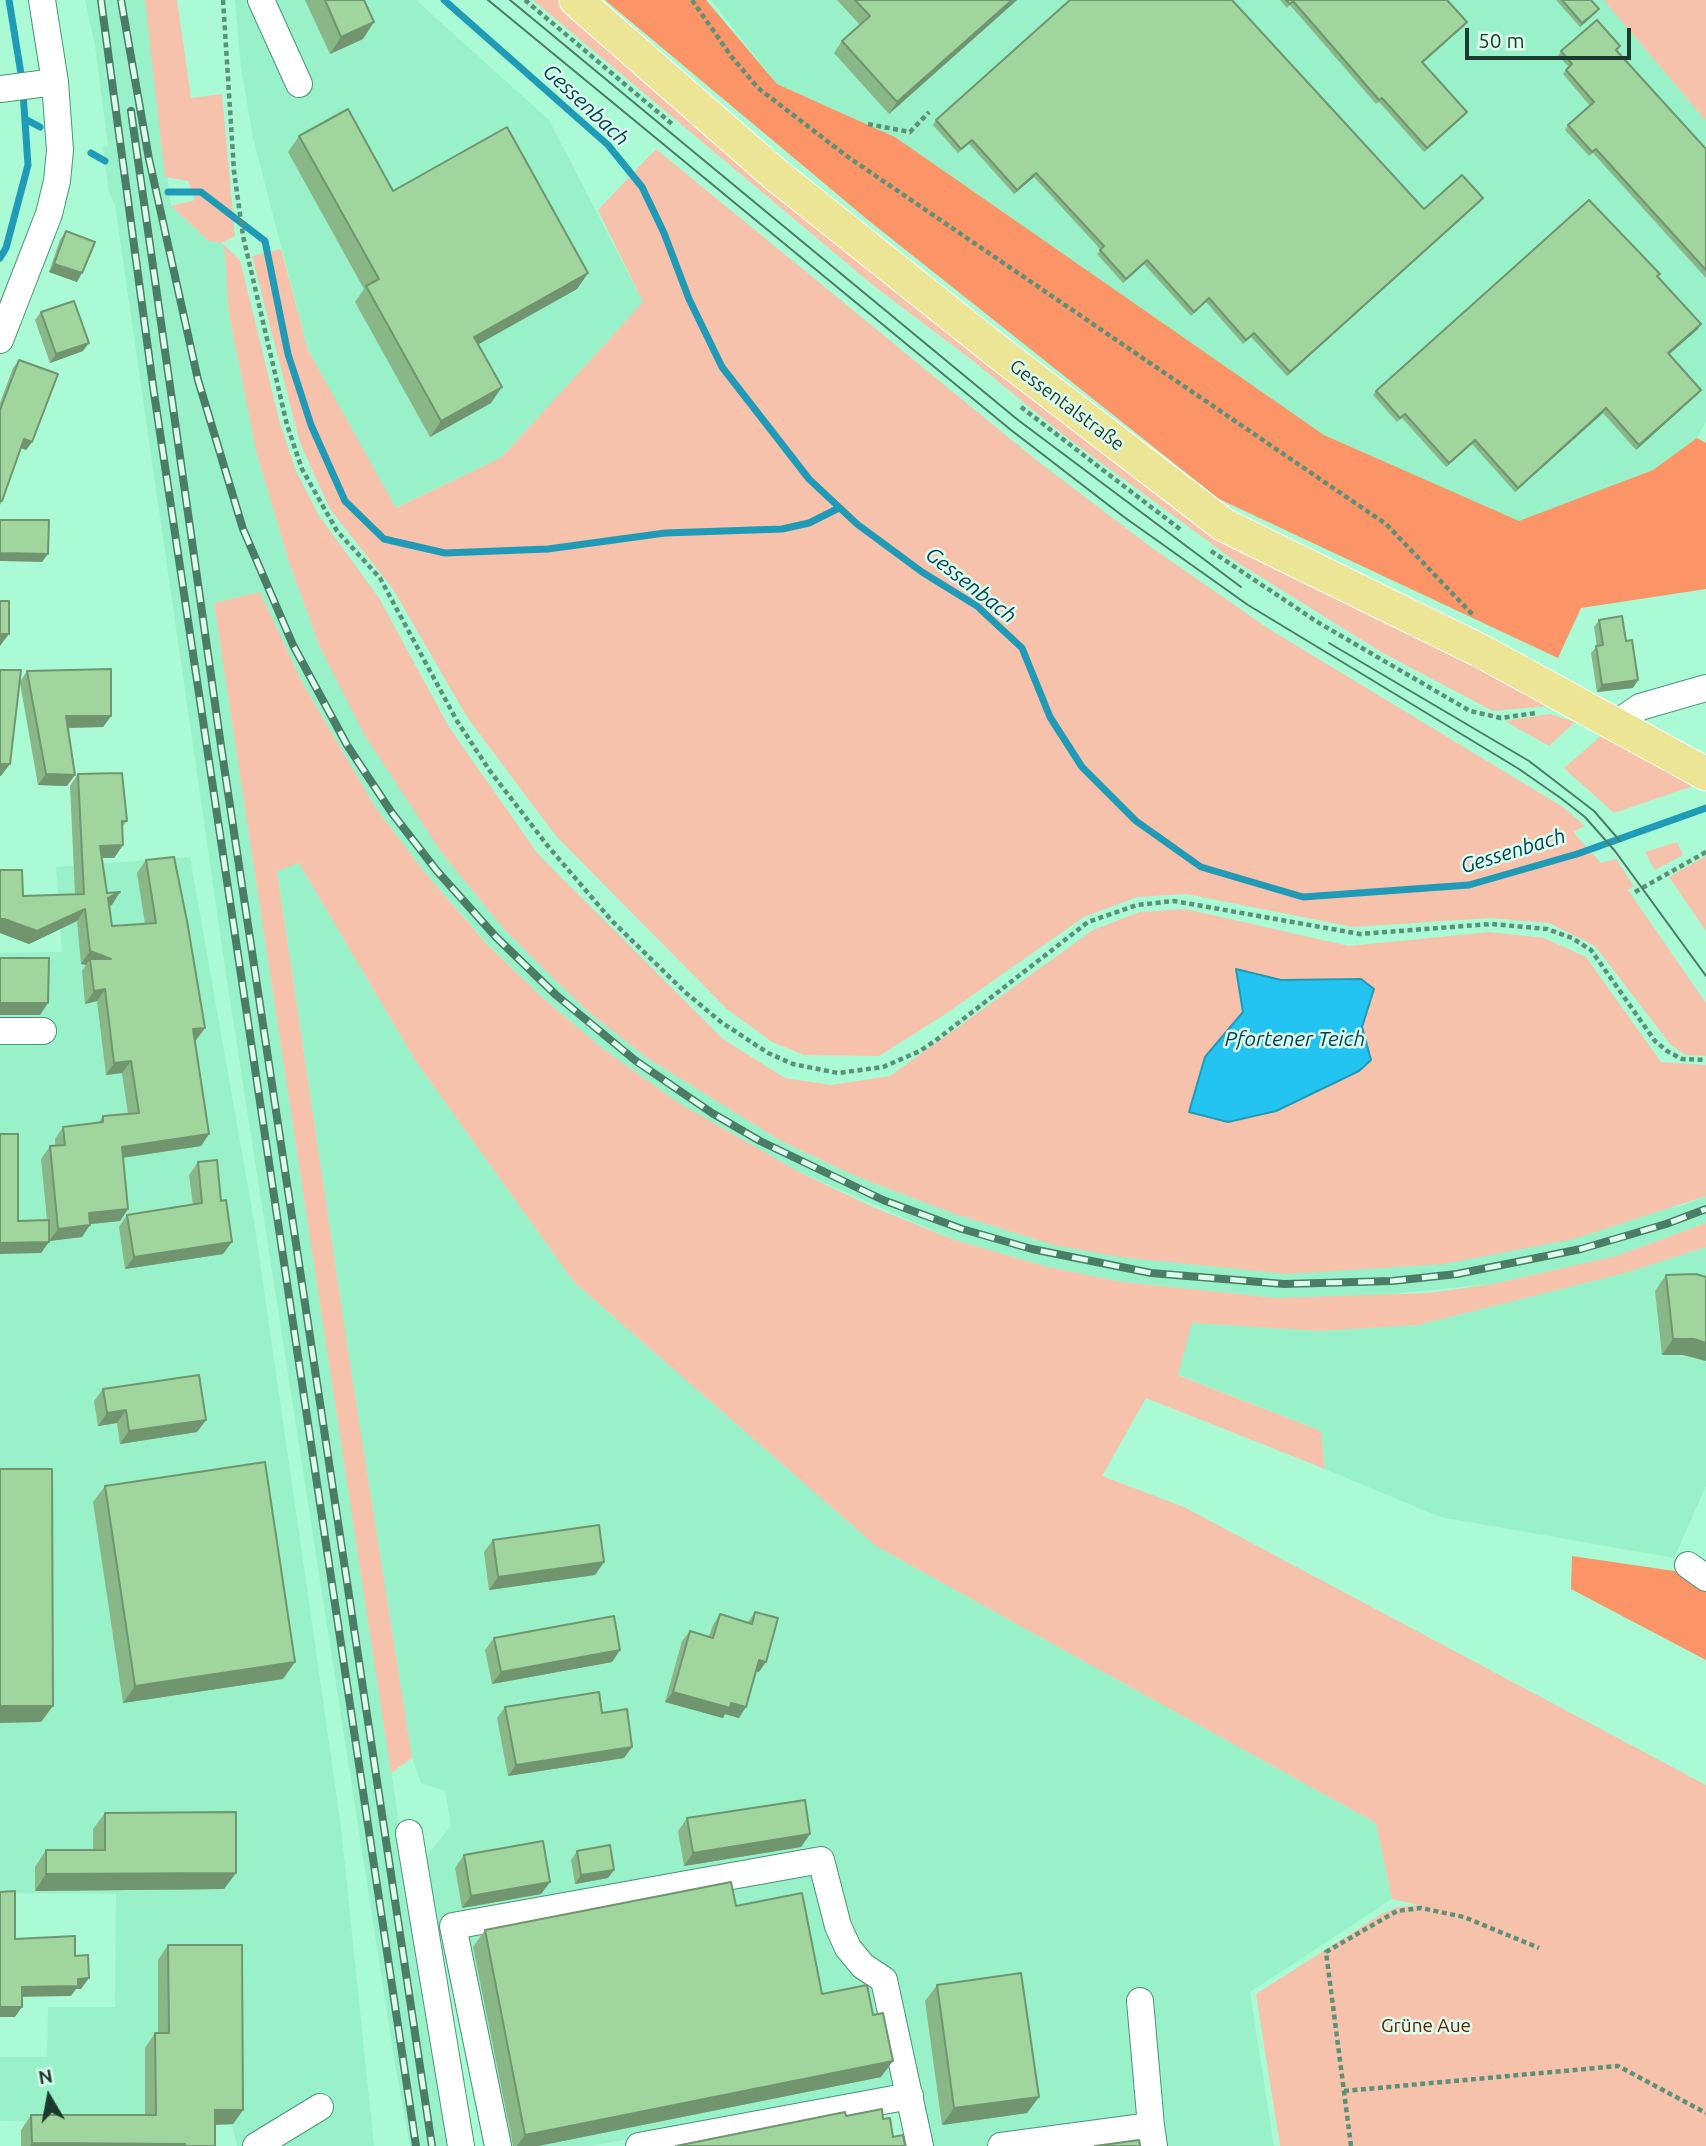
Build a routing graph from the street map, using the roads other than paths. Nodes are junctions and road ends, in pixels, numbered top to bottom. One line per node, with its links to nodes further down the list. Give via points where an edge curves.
1 (42, 0): 4 (street)
2 (261, 0): 5 (street)
3 (576, 0): 9 (main road, Gessentalstraße, via 775,174 1224,525 1481,651)
4 (46, 83): 6 (street); 7 (street, via 60,150 57,181 49,214)
5 (299, 84)
6 (2, 89)
7 (0, 340)
8 (1706, 688): 9 (street, via 1640,707)
9 (1615, 724): 10 (main road, Gessentalstraße)
10 (1706, 774)
11 (0, 1031): 12 (street)
12 (43, 1031)
13 (409, 1833): 19 (street)
14 (1140, 2001): 17 (street)
15 (910, 2096): 20 (street, via 884,1980 848,1948 821,1860 453,1926); 21 (street); 22 (street)
16 (320, 2108): 18 (street)
17 (1152, 2136): 23 (street)
18 (256, 2146)
19 (461, 2146)
20 (498, 2146)
21 (639, 2146)
22 (920, 2146)
23 (1001, 2146)

